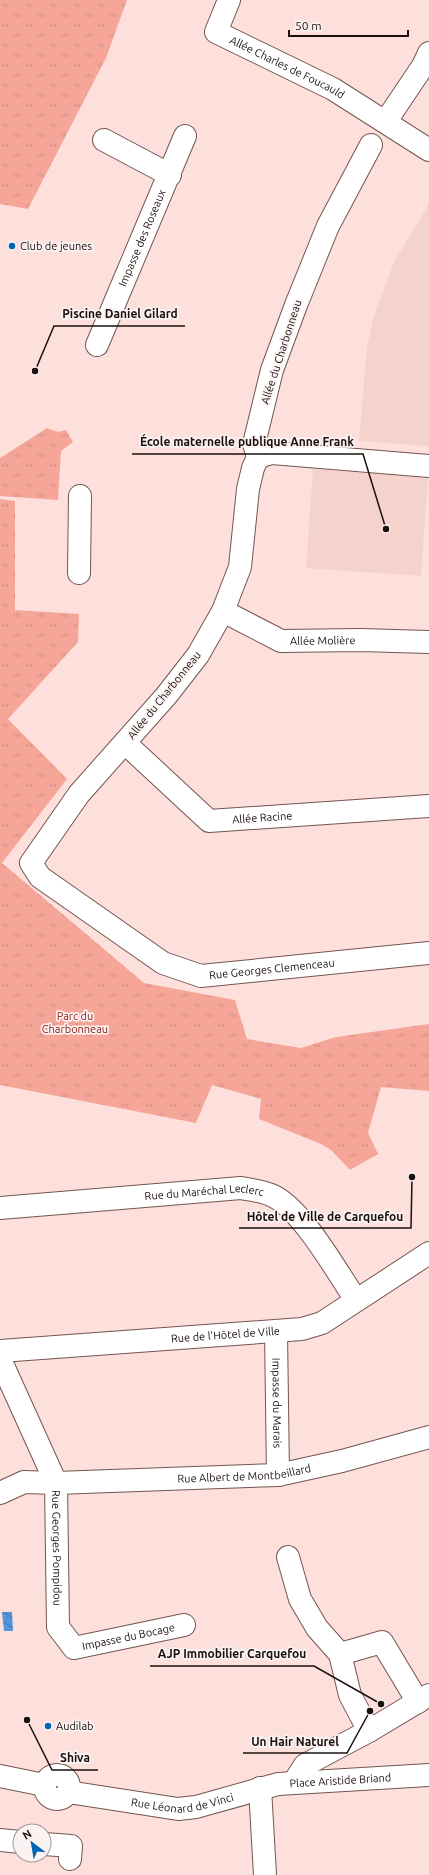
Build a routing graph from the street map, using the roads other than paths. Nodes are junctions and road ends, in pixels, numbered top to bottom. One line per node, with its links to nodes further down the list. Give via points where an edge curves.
1 (229, 0): 3 (street, Allée Charles de Foucauld, via 216,32 333,89)
2 (429, 53): 3 (street)
3 (386, 121): 7 (street)
4 (185, 136): 8 (street, Impasse des Roseaux)
5 (104, 140): 8 (street)
6 (371, 145): 10 (street, Allée du Charbonneau, via 328,226 272,370 254,444)
7 (429, 150)
8 (170, 175): 9 (street, Impasse des Roseaux)
9 (97, 345)
10 (258, 457): 11 (street, via 272,453); 14 (street, Allée du Charbonneau, via 248,489 240,567)
11 (429, 466)
12 (80, 496): 13 (street)
13 (79, 573)
14 (223, 611): 15 (street, Allée Molière, via 281,641); 16 (street, Allée du Charbonneau, via 198,655)
15 (429, 642)
16 (125, 743): 17 (street, Allée Racine, via 209,821); 18 (street, Allée du Charbonneau, via 79,794)
17 (429, 806)
18 (31, 863): 19 (street, Rue Georges Clemenceau, via 40,877 163,964 201,976)
19 (429, 953)
20 (0, 1208): 22 (street, Rue du Maréchal Leclerc, via 241,1188 272,1195 296,1213)
21 (429, 1253): 22 (street, Rue de l'Hôtel de Ville)
22 (356, 1300): 23 (street, Rue de l'Hôtel de Ville, via 322,1323 302,1329)
23 (276, 1332): 24 (street, Rue de l'Hôtel de Ville); 27 (street, Impasse du Marais)
24 (0, 1352)
25 (0, 1359): 28 (street, Rue Georges Pompidou)
26 (429, 1437): 27 (street, Rue Albert de Montbeillard)
27 (278, 1475): 28 (street, Rue Albert de Montbeillard)
28 (56, 1483): 29 (street, Rue Albert de Montbeillard, via 24,1482); 32 (street, Rue Georges Pompidou, via 58,1626)
29 (0, 1493)
30 (288, 1557): 33 (street, via 300,1598 317,1628)
31 (184, 1625): 32 (street, Impasse du Bocage)
32 (74, 1648)
33 (340, 1654): 34 (street, via 382,1642); 35 (street, via 350,1695)
34 (423, 1699): 35 (street, Place Aristide Briand)
35 (369, 1731): 38 (street, Place Aristide Briand, via 305,1765)
36 (429, 1775): 38 (street, Place Aristide Briand)
37 (0, 1776): 39 (street, Rue Léonard de Vinci, via 44,1785 46,1780 54,1775 62,1776 67,1781 68,1792 178,1809 211,1804)
38 (294, 1782): 39 (street, Rue Léonard de Vinci)
39 (260, 1788): 44 (street)
40 (0, 1840): 41 (street)
41 (12, 1841)
42 (52, 1845): 43 (street, via 71,1846)
43 (70, 1859)
44 (265, 1875)

